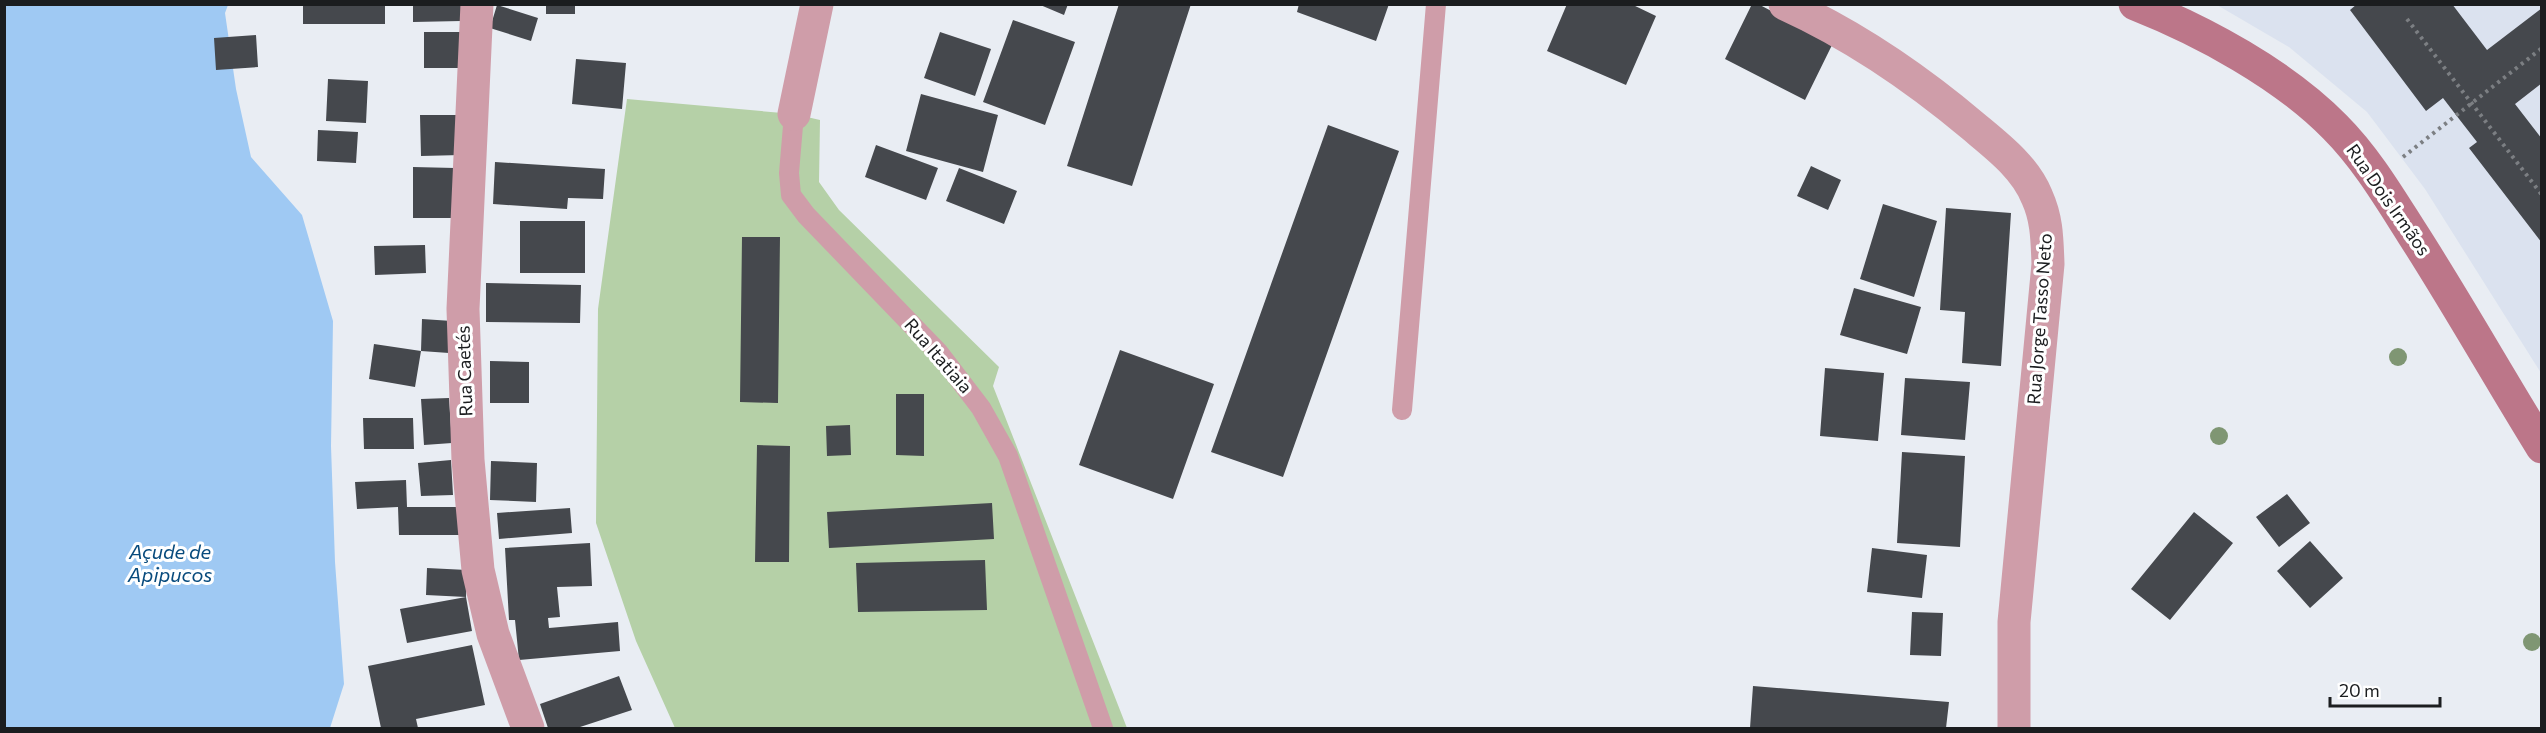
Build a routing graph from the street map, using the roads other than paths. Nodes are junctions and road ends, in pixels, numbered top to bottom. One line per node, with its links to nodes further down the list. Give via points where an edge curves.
1 (477, 4): 9 (street, Rua Caetés, via 463,309 468,460 478,570 493,634)
2 (818, 4): 6 (street, Rua Itatiaia)
3 (1436, 4): 7 (lane)
4 (1785, 4): 11 (street, Rua Jorge Tasso Neto, via 1874,53 1936,95 2005,152 2037,195 2047,223 2048,264 2014,622)
5 (2135, 4): 8 (main road, Rua Dois Irmãos, via 2166,16 2242,57 2295,93 2335,127 2375,176 2442,279)
6 (794, 114): 10 (lane, Rua Itatiaia, via 791,195 813,223 939,353 981,408 1008,456)
7 (1402, 410)
8 (2541, 447)
9 (528, 729)
10 (1103, 729)
11 (2014, 729)

